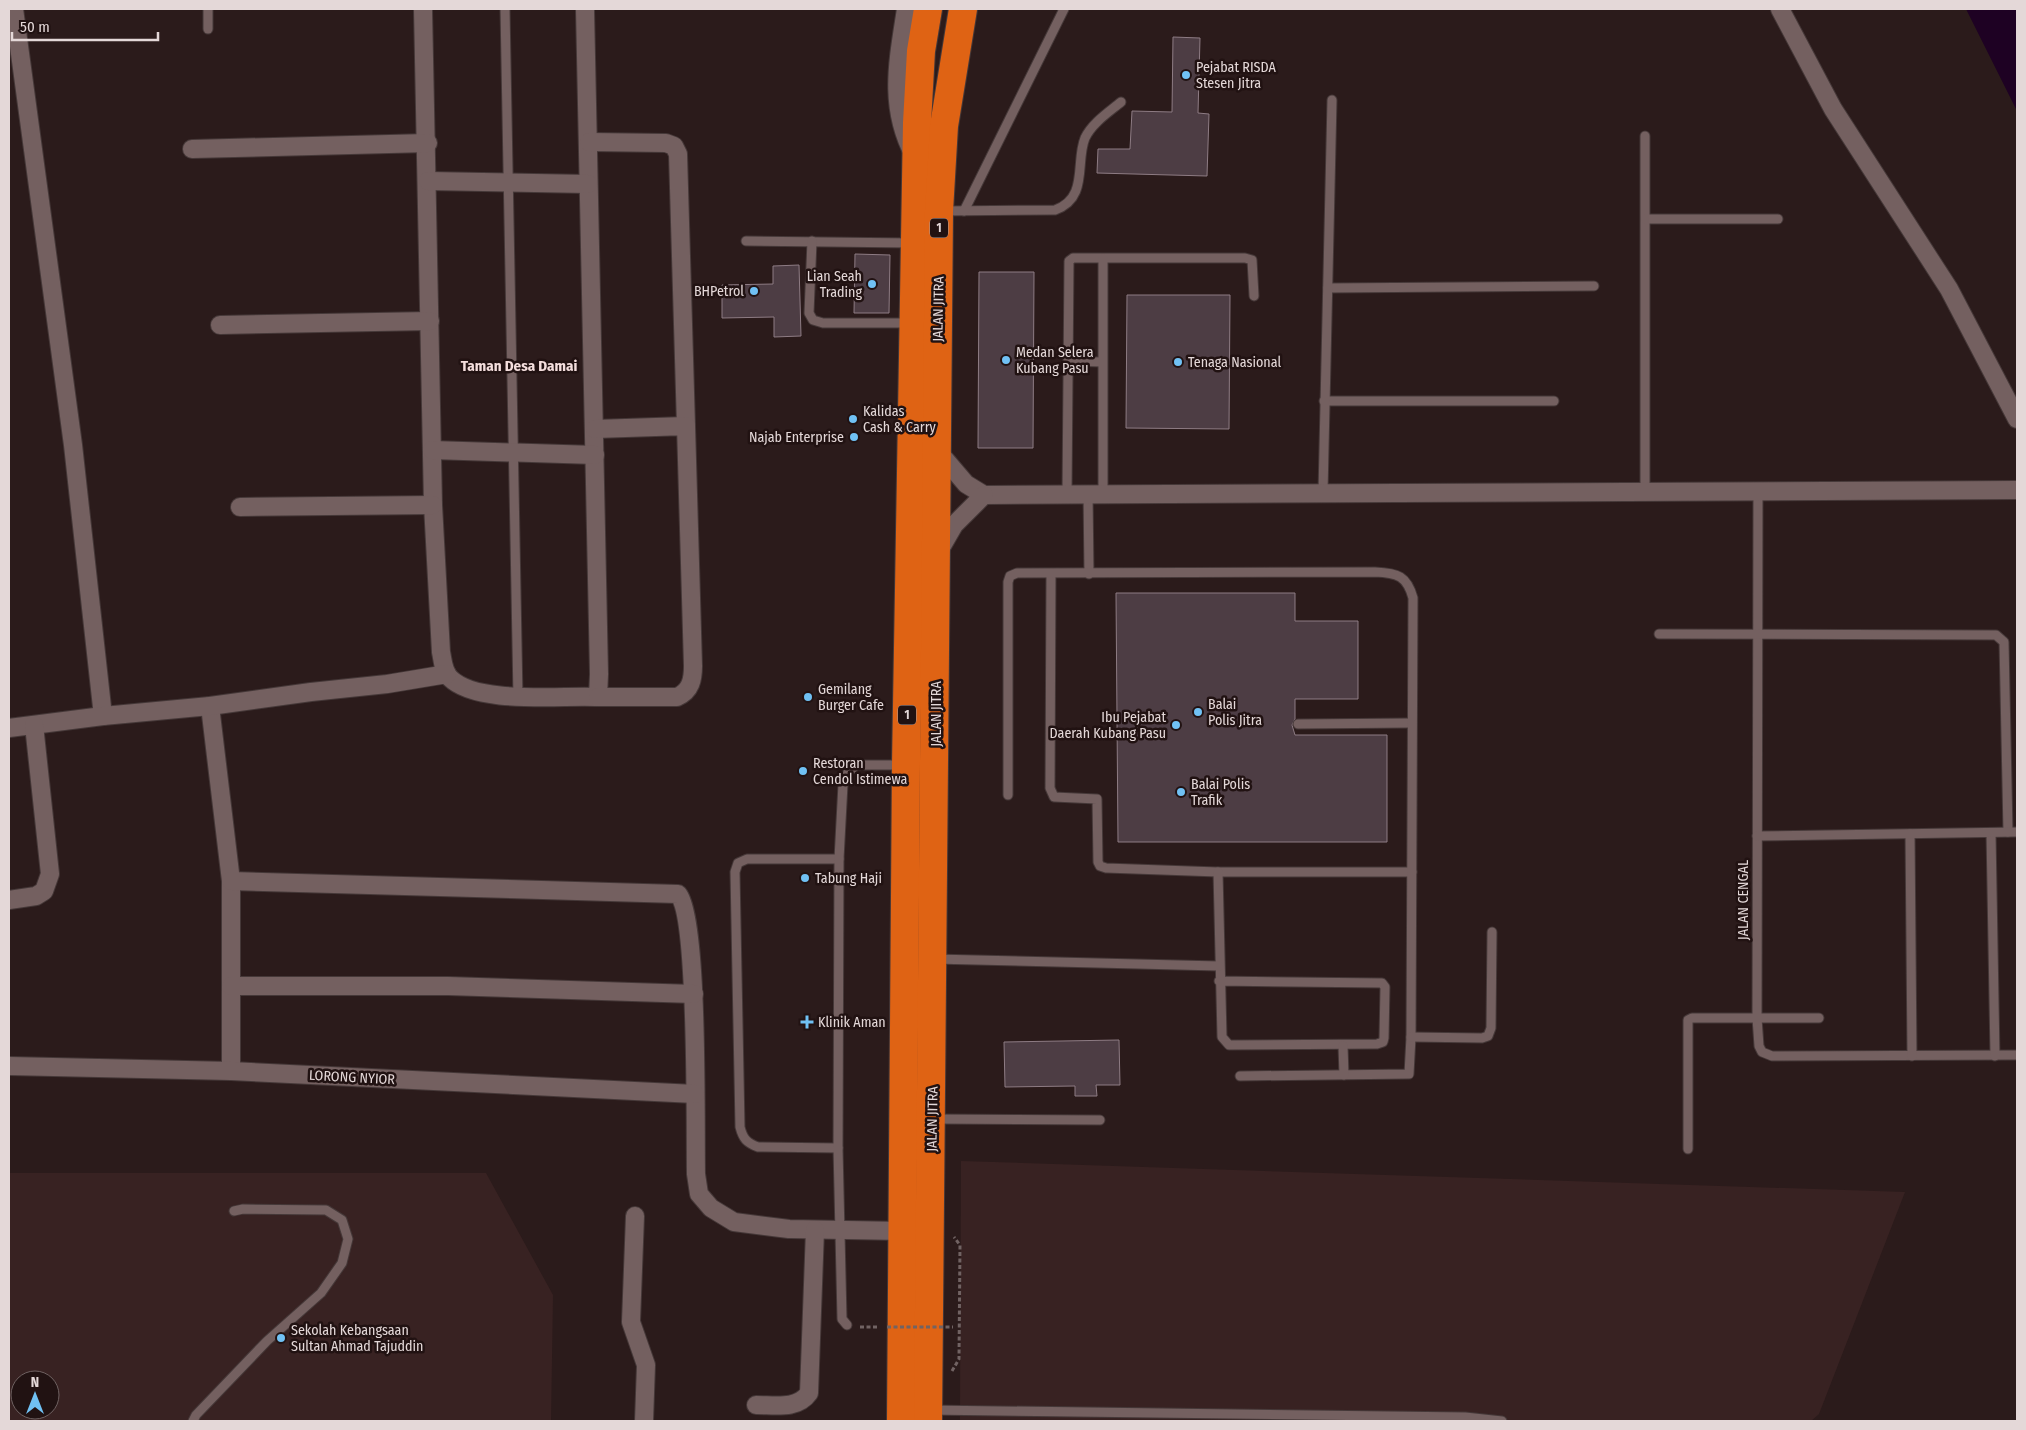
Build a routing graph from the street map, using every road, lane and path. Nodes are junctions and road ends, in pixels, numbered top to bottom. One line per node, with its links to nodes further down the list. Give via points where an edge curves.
1 (14, 9): 66 (street, via 73,445)
2 (208, 9): 12 (lane)
3 (423, 9): 18 (street)
4 (504, 9): 22 (lane)
5 (585, 9): 17 (street)
6 (906, 9): 20 (street, via 897,106 901,127)
7 (928, 9): 20 (highway, JALAN JITRA / 1, via 918,78)
8 (963, 9): 13 (highway, JALAN JITRA / 1)
9 (983, 9): 13 (highway)
10 (1064, 9): 24 (lane)
11 (1780, 9): 41 (street, via 1833,108 1949,289)
12 (208, 29)
13 (948, 97): 24 (highway, JALAN JITRA / 1, via 941,153)
14 (1332, 100): 32 (lane)
15 (1121, 102): 24 (lane, via 1089,131 1084,140 1080,184 1062,207 1055,210)
16 (1645, 136): 26 (lane)
17 (589, 142): 23 (street); 42 (street, via 666,143 674,146 678,154)
18 (428, 143): 19 (street); 21 (street)
19 (192, 149)
20 (916, 160): 29 (highway, JALAN JITRA / 1)
21 (428, 181): 22 (street); 34 (street)
22 (507, 182): 23 (street); 46 (lane)
23 (588, 184): 43 (street)
24 (952, 211): 45 (highway, JALAN JITRA / 1)
25 (1778, 218): 26 (lane)
26 (1646, 219): 49 (lane)
27 (746, 242): 28 (lane)
28 (812, 242): 29 (lane); 35 (lane, via 809,313 813,320 823,323)
29 (914, 243): 35 (highway, JALAN JITRA / 1)
30 (1103, 258): 33 (lane, via 1245,258 1252,260 1254,266); 37 (lane, via 1073,258 1069,261); 38 (lane)
31 (1594, 286): 32 (lane)
32 (1328, 288): 39 (lane)
33 (1254, 296)
34 (430, 321): 36 (street); 44 (street)
35 (913, 323): 71 (highway, JALAN JITRA / 1)
36 (220, 325)
37 (1068, 361): 38 (lane); 52 (lane)
38 (1102, 362): 53 (lane)
39 (1324, 401): 40 (lane); 51 (lane)
40 (1554, 401)
41 (2017, 419)
42 (686, 426): 43 (street); 63 (street, via 691,685 677,696)
43 (595, 429): 47 (street)
44 (432, 450): 46 (street); 55 (street)
45 (937, 450): 54 (street, via 960,478); 57 (highway, JALAN JITRA / 1)
46 (514, 452): 47 (street); 64 (lane)
47 (595, 455): 63 (street)
48 (2017, 490): 50 (street)
49 (1645, 491): 50 (street); 51 (street)
50 (1758, 491): 60 (lane, JALAN CENGAL)
51 (1323, 492): 53 (street)
52 (1067, 493): 53 (street); 54 (street)
53 (1096, 493): 59 (lane)
54 (984, 495): 57 (street, via 954,525)
55 (433, 505): 56 (street); 62 (street, via 441,652)
56 (240, 507)
57 (937, 557): 83 (highway, JALAN JITRA / 1)
58 (1052, 574): 59 (lane); 72 (lane, via 1017,573 1010,576 1008,582); 78 (lane, via 1051,794 1054,797 1097,799 1100,866)
59 (1089, 574): 67 (lane, via 1375,572 1403,578 1410,586 1413,598)
60 (1757, 633): 61 (lane); 73 (lane, via 1996,635 2004,642); 76 (lane, JALAN CENGAL)
61 (1659, 634)
62 (447, 674): 64 (street, via 459,684 476,690); 65 (street)
63 (598, 696): 64 (street)
64 (518, 697)
65 (210, 706): 66 (street); 80 (street)
66 (103, 716): 69 (street)
67 (1411, 723): 68 (lane); 79 (lane)
68 (1298, 724)
69 (34, 725): 70 (street); 81 (street, via 50,874 44,891 36,896)
70 (9, 728)
71 (906, 765): 77 (lane, via 857,765 848,772 843,784); 108 (highway, JALAN JITRA / 1)
72 (1008, 795)
73 (2013, 832): 74 (lane)
74 (1991, 833): 75 (lane); 94 (lane)
75 (1910, 834): 76 (lane); 93 (lane)
76 (1757, 836): 88 (lane, JALAN CENGAL)
77 (839, 859): 102 (lane); 102 (lane, via 747,859 738,863 734,872 742,1137 758,1147)
78 (1218, 872): 79 (lane); 84 (lane)
79 (1412, 872): 90 (lane)
80 (231, 881): 86 (street); 87 (street, via 678,894 686,909)
81 (9, 900)
82 (1492, 932): 90 (lane, via 1491,1028 1488,1036)
83 (934, 959): 84 (lane); 100 (highway, JALAN JITRA / 1)
84 (1219, 966): 85 (lane)
85 (1219, 981): 91 (lane, via 1222,1036 1229,1045); 91 (lane, via 1382,983 1383,1042)
86 (231, 986): 87 (street, via 448,986); 96 (street)
87 (694, 994): 99 (street)
88 (1757, 1018): 89 (lane); 93 (lane, JALAN CENGAL, via 1759,1046 1762,1052 1772,1056); 103 (lane, via 1688,1020)
89 (1819, 1018)
90 (1411, 1038): 97 (lane, via 1409,1074)
91 (1343, 1046): 97 (lane)
92 (2017, 1055): 94 (lane, JALAN CENGAL)
93 (1912, 1056): 94 (lane, JALAN CENGAL)
94 (1995, 1056)
95 (9, 1066): 96 (street, LORONG NYIOR)
96 (231, 1071): 99 (street, LORONG NYIOR)
97 (1344, 1075): 98 (lane)
98 (1240, 1076)
99 (695, 1094): 107 (street, via 696,1174 699,1194 711,1208 734,1222)
100 (932, 1119): 101 (lane); 115 (highway, JALAN JITRA / 1)
101 (1100, 1120)
102 (838, 1148): 106 (lane)
103 (1688, 1149)
104 (234, 1211): 116 (lane, via 326,1210 342,1220 348,1239 342,1263 321,1293 267,1341 196,1414)
105 (635, 1216): 117 (street, via 631,1322 646,1364)
106 (840, 1229): 107 (street); 108 (street); 109 (lane, via 842,1319)
107 (815, 1230): 114 (street, via 809,1393 794,1405)
108 (903, 1231): 118 (highway, JALAN JITRA / 1)
109 (848, 1325)
110 (887, 1327): 111 (path, bridge)
111 (953, 1327)
112 (952, 1359): 113 (path)
113 (959, 1359)
114 (756, 1405)
115 (928, 1416): 119 (lane, via 1465,1417)
116 (193, 1421)
117 (644, 1421)
118 (901, 1421)
119 (1502, 1421)

